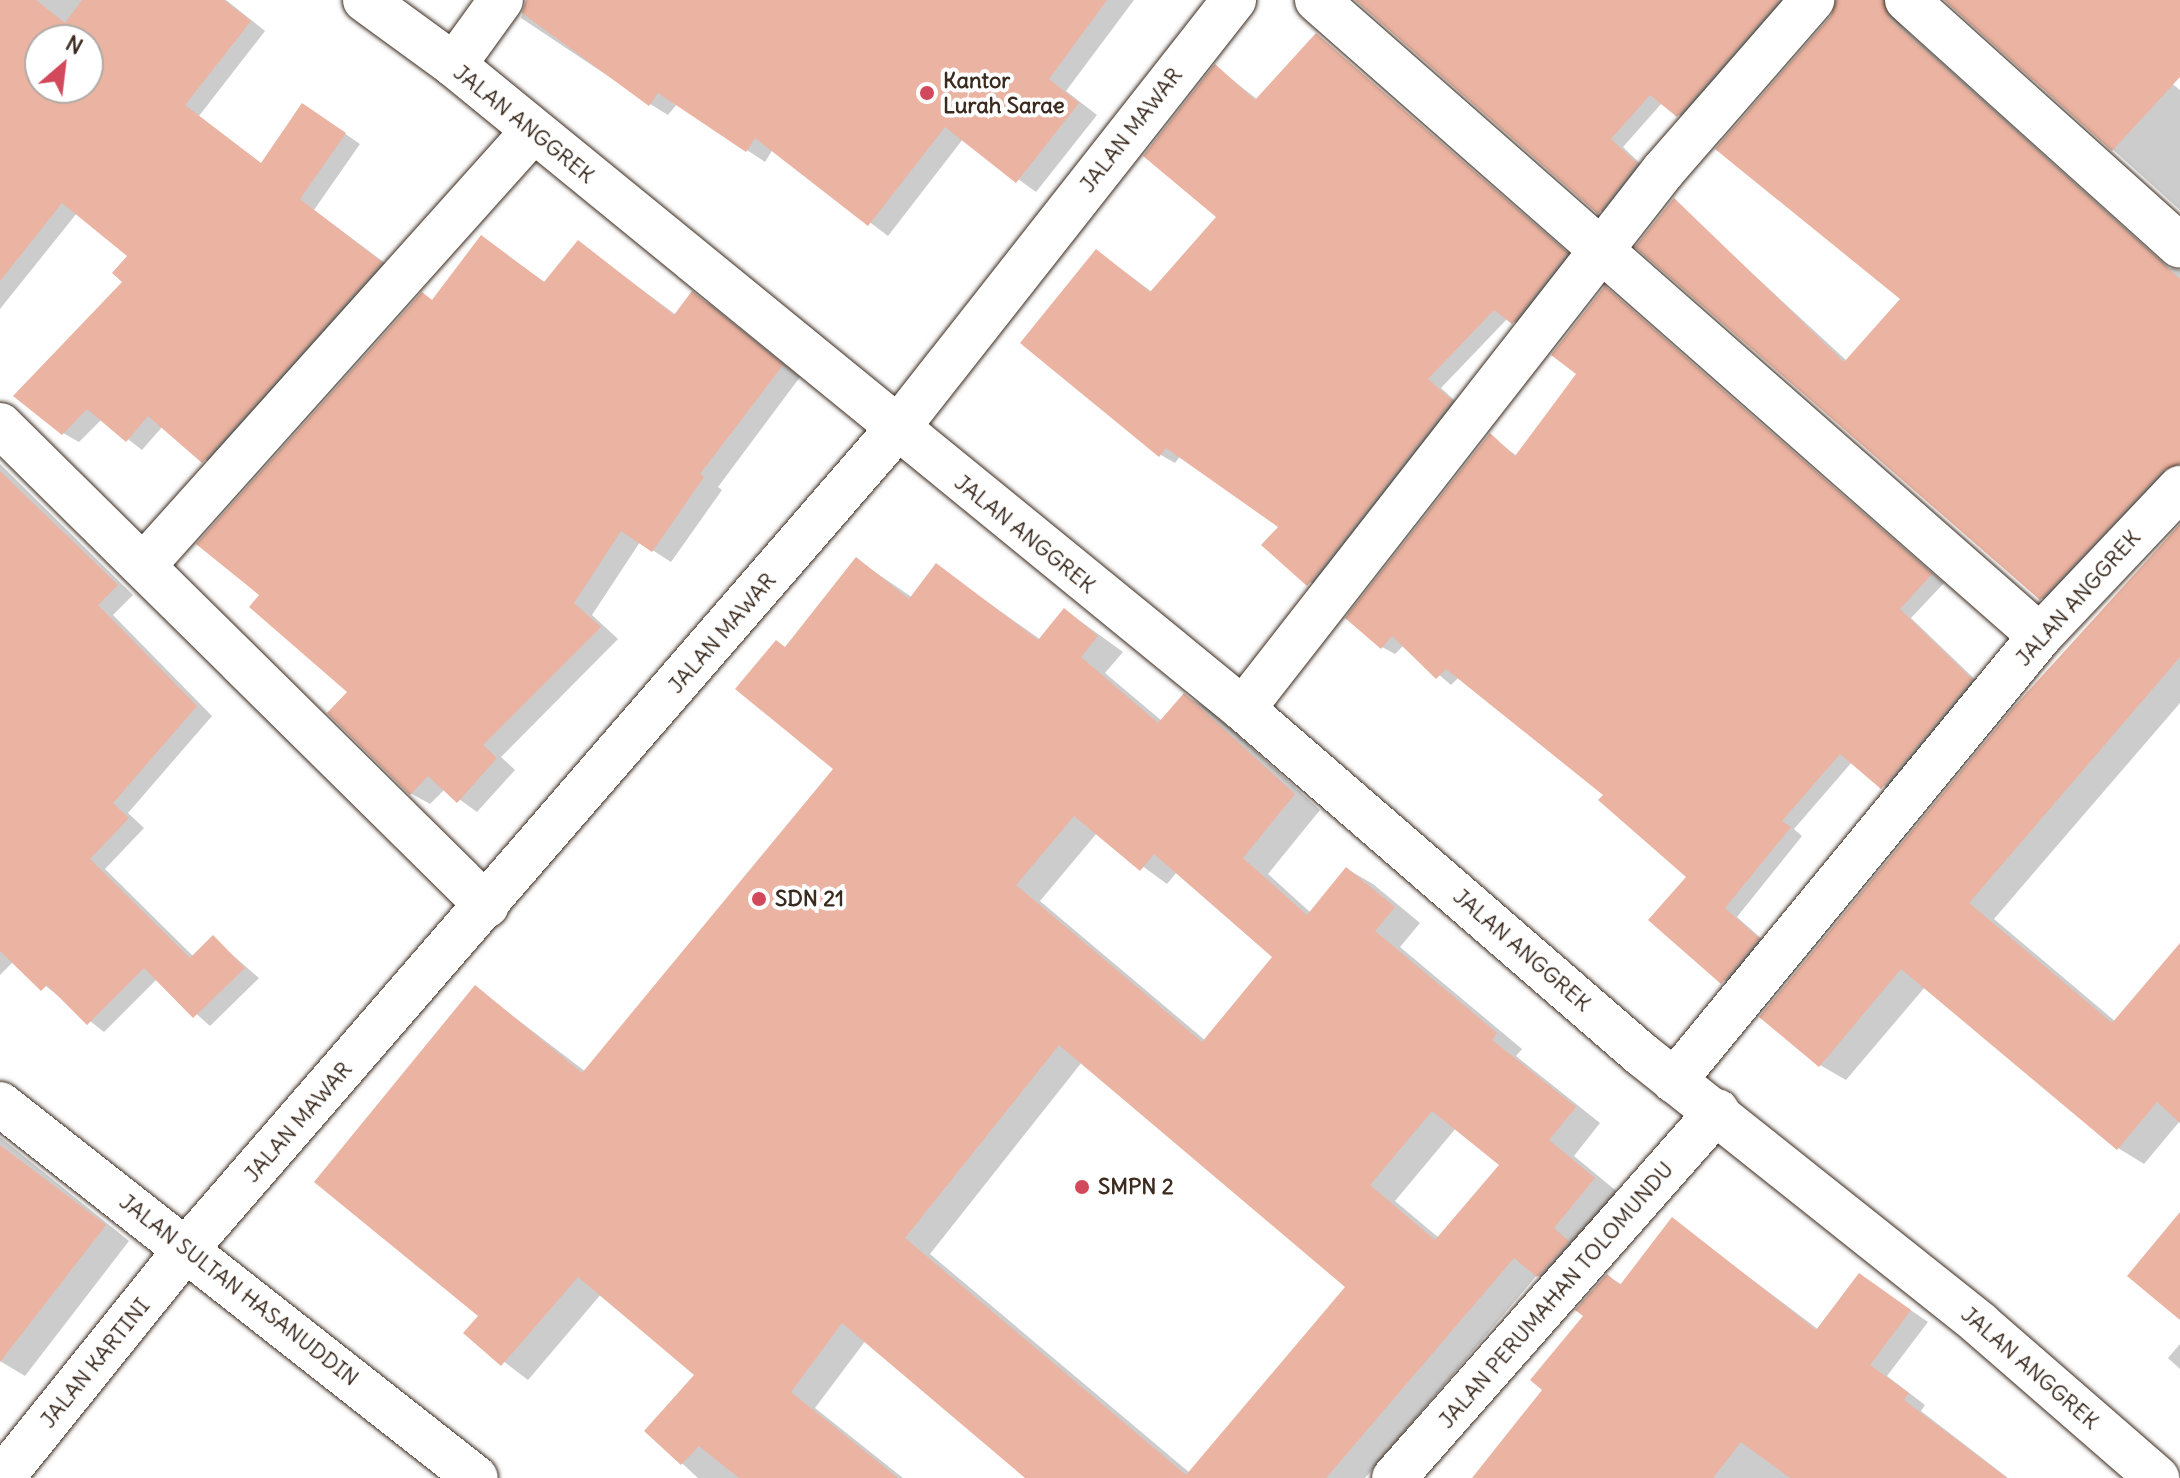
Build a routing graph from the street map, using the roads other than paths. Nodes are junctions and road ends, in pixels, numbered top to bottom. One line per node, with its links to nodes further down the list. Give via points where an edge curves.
1 (365, 0): 7 (street, JALAN ANGGREK)
2 (501, 0): 7 (street)
3 (1234, 0): 12 (street, JALAN MAWAR)
4 (1317, 0): 10 (street)
5 (1812, 0): 10 (street, via 1663,171)
6 (1907, 0): 9 (street)
7 (454, 65): 8 (street, JALAN ANGGREK)
8 (533, 131): 12 (street, JALAN ANGGREK); 14 (street)
9 (2180, 246)
10 (1603, 249): 15 (street); 16 (street)
11 (0, 425): 14 (street)
12 (896, 430): 16 (street, JALAN ANGGREK); 17 (street, JALAN MAWAR)
13 (2180, 488): 15 (street, JALAN ANGGREK)
14 (144, 565): 17 (street)
15 (2040, 636): 18 (street, JALAN ANGGREK)
16 (1243, 709): 18 (street, JALAN ANGGREK)
17 (487, 906): 21 (street, JALAN MAWAR)
18 (1674, 1081): 20 (street, JALAN ANGGREK)
19 (0, 1104): 21 (street, JALAN SULTAN HASANUDDIN)
20 (1717, 1111): 22 (street, JALAN ANGGREK, via 1980,1324); 25 (street, JALAN PERUMAHAN TOLOMUNDU)
21 (188, 1247): 23 (street, JALAN KARTINI); 24 (street, JALAN SULTAN HASANUDDIN)
22 (2141, 1473)
23 (2, 1478)
24 (476, 1478)
25 (1394, 1478)

